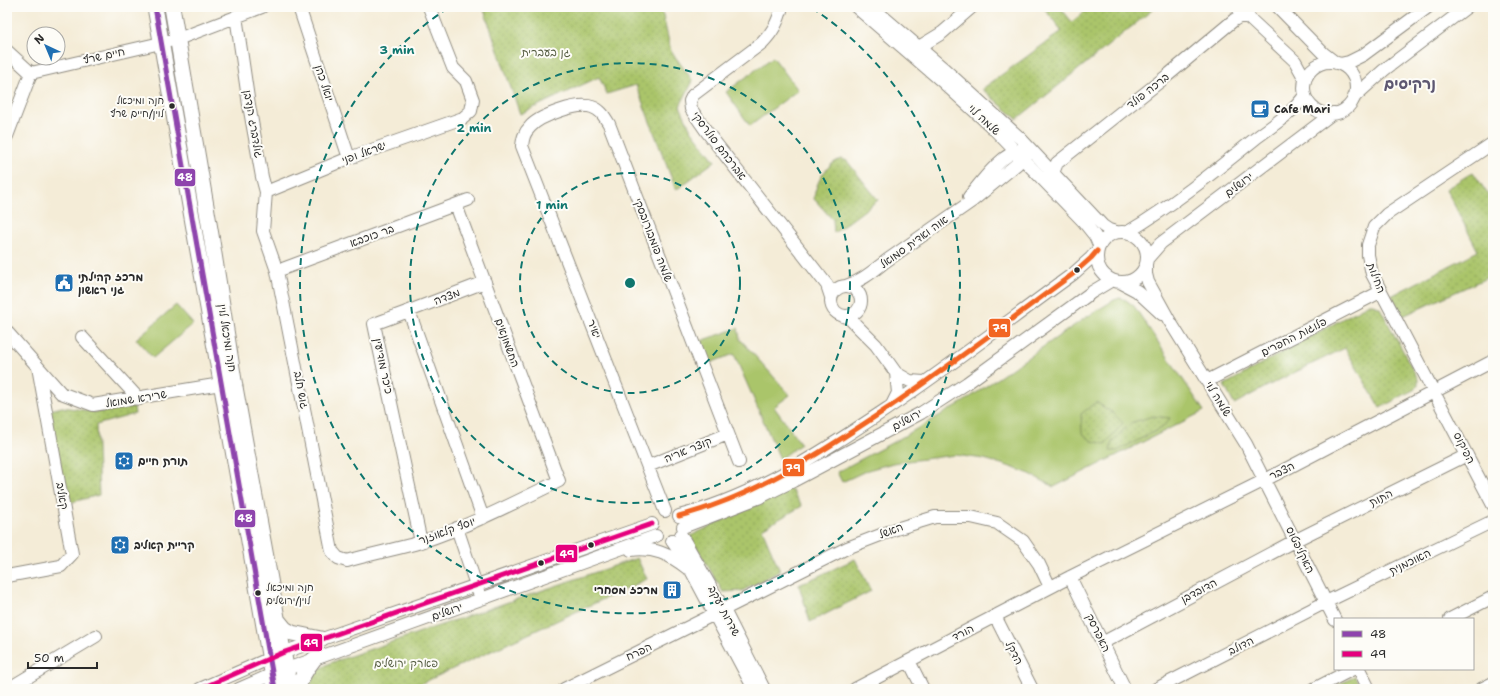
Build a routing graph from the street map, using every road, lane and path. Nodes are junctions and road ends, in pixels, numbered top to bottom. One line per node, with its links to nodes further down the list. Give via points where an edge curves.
1 (155, 7): 17 (main road, חנה ומיכאל לוין)
2 (172, 7): 16 (main road, חנה ומיכאל לוין)
3 (262, 7): 14 (street, חיים שרף)
4 (299, 7): 31 (street, יואל כהן)
5 (429, 7): 31 (street, ישראל ופני, via 453,68 466,81 473,100 471,110 463,118)
6 (782, 7): 46 (street, אברכהם סולרסקי, via 772,33 693,95 690,101 691,109 827,285)
7 (856, 7): 30 (street, שלמה לוי, via 963,100)
8 (872, 7): 19 (street, שלמה לוי)
9 (972, 7): 19 (street)
10 (1237, 7): 15 (street)
11 (1278, 7): 20 (street, via 1323,53)
12 (1428, 7): 20 (street, via 1363,55 1348,62)
13 (1467, 7): 24 (street, via 1384,70)
14 (236, 16): 16 (street, חיים שרף); 33 (street, גולדברג הנדבן, via 249,105)
15 (1249, 17): 22 (street, via 1295,61); 32 (street, ברכה פולד, via 1234,20 1057,163)
16 (178, 39): 17 (street, חיים שרף); 59 (main road, חנה ומיכאל לוין)
17 (162, 43): 21 (street, חיים שרף); 59 (main road, חנה ומיכאל לוין)
18 (7, 50): 21 (street)
19 (923, 51): 29 (street, שלמה לוי)
20 (1338, 63): 22 (street, via 1324,62 1316,65); 24 (street, via 1348,69 1353,77 1356,85)
21 (31, 73): 26 (street)
22 (1305, 79): 23 (street)
23 (1304, 96): 25 (street, via 1314,109 1322,113); 37 (street, via 1290,111 1152,217)
24 (1354, 97): 25 (street, via 1346,108)
25 (1333, 113): 39 (street, ירושלים, via 1161,243)
26 (7, 136)
27 (1493, 143): 45 (street, החילות, via 1379,220 1370,236 1368,255 1372,274)
28 (522, 146): 63 (street, שלמה פומבורובסקי, via 523,136 538,119 572,107 591,106 602,112 612,131); 66 (street, יאיר)
29 (1029, 148): 30 (street, אוה ואדית סמואל); 32 (street, שלמה לוי)
30 (1019, 154): 38 (street, שלמה לוי, via 1083,221 1095,236); 41 (street, אוה ואדית סמואל, via 983,192)
31 (348, 158): 33 (street, ישראל ופני)
32 (1053, 173): 37 (street, שלמה לוי, via 1103,226 1109,230)
33 (266, 192): 36 (street, גולדברג הנדבן)
34 (468, 200): 35 (street, בר כוכבא)
35 (456, 204): 40 (street, בר כוכבא); 43 (street, החשמונאים)
36 (263, 231): 40 (street, גוש חלב)
37 (1122, 232): 38 (street, via 1106,236); 39 (street, via 1135,235 1144,245)
38 (1098, 248): 42 (street, via 1098,267 1103,274); 58 (street, ירושלים, via 1073,274)
39 (1146, 262): 42 (street, via 1143,270 1135,278 1129,281); 50 (street, שלמה לוי, via 1148,282)
40 (277, 271): 80 (street, גוש חלב)
41 (875, 271): 44 (street, אוה ואדית סמואל); 47 (street, אוה ואדית סמואל)
42 (1116, 281): 50 (street, שלמה לוי, via 1137,292); 76 (street, ירושלים, via 1092,292 967,384 921,413 794,481)
43 (485, 282): 48 (street, מצדה); 68 (street, החשמונאים)
44 (846, 286): 46 (street, via 837,289); 47 (street, via 855,289)
45 (1380, 292): 57 (street, פלוגות החפרים); 60 (street, החילות)
46 (831, 297): 49 (street, via 834,311)
47 (860, 300): 49 (street, via 856,313); 53 (street, via 867,326)
48 (409, 311): 72 (street); 79 (street, כיכר מודיעין, via 374,324)
49 (843, 316): 53 (street, via 849,318)
50 (1169, 320): 57 (street, שלמה לוי)
51 (7, 332): 55 (street, שרירא שמואל)
52 (82, 337): 61 (street)
53 (876, 345): 56 (street)
54 (1493, 361): 60 (street, הצבר)
55 (38, 367): 61 (street, שרירא שמואל, via 61,393 93,405); 83 (street, קאליב, via 72,554 61,566)
56 (896, 373): 58 (street, via 910,381); 62 (street, via 898,393)
57 (1207, 381): 67 (street, שלמה לוי)
58 (924, 382): 62 (street, ירושלים)
59 (226, 389): 61 (street, שרירא שמואל); 92 (main road, חנה ומיכאל לוין); 98 (main road, חנה ומיכאל לוין, via 244,510)
60 (1435, 392): 64 (street, הפיקוס); 67 (street, הצבר)
61 (138, 398)
62 (892, 405): 71 (street, ירושלים, via 788,471 730,498)
63 (728, 434): 65 (street, שלמה פומבורובסקי); 66 (street, קוצר אריה)
64 (1467, 455): 69 (street, הפיקוס); 78 (street, התות)
65 (739, 462)
66 (648, 466): 70 (street, יאיר)
67 (1265, 480): 78 (street, האקליפטוס); 84 (street, הצבר)
68 (559, 481): 72 (street, יוסף קלאוזנר)
69 (1493, 505)
70 (665, 511): 71 (street); 74 (street, via 656,517)
71 (679, 516): 76 (street, via 681,519)
72 (483, 518): 75 (street, יוסף קלאוזנר)
73 (1493, 521): 89 (street, האוכמנית)
74 (652, 524): 77 (street); 85 (street, ירושלים)
75 (457, 528): 79 (street, יוסף קלאוזנר); 85 (street)
76 (678, 534): 77 (street, via 665,542); 82 (street, שדרות יעקב); 90 (street, שדרות יעקב)
77 (656, 536): 81 (street, ירושלים)
78 (1296, 540): 89 (street, האקליפטוס); 97 (street, הדובדבן)
79 (421, 542): 80 (street, יוסף קלאוזנר, via 347,561 338,558)
80 (332, 551)
81 (612, 552): 82 (street, via 641,548 662,552); 88 (street, ירושלים)
82 (692, 572): 90 (street, שדרות יעקב)
83 (7, 576)
84 (1070, 577): 86 (street, הורד); 97 (street, האפרסק)
85 (476, 585): 88 (street); 96 (street, ירושלים)
86 (1050, 588): 90 (street, האשל, via 1039,564 1023,541 997,523 971,517 935,517 847,548); 91 (street, הורד)
87 (1493, 597): 94 (street)
88 (481, 600): 99 (street, ירושלים)
89 (1326, 602): 93 (street, האקליפטוס); 118 (street, הדולב)
90 (719, 612): 111 (street, הפרח); 112 (street, שדרות יעקב); 113 (street, שדרות יעקב)
91 (995, 616): 100 (street, הורד); 116 (street, הדקל)
92 (276, 618): 96 (main road, via 292,633); 98 (main road, חנה ומיכאל לוין)
93 (1334, 618)
94 (1452, 618)
95 (96, 636): 105 (street)
96 (320, 639): 98 (street, ירושלים)
97 (1102, 643): 117 (street, האפרסק)
98 (276, 655): 103 (main road, חנה ומיכאל לוין); 106 (street, ירושלים)
99 (314, 659): 103 (street, ירושלים); 110 (main road)
100 (909, 661): 114 (street, הורד); 115 (street)
101 (1352, 670): 119 (street)
102 (1360, 670): 120 (street)
103 (280, 672): 107 (street, ירושלים); 108 (main road); 109 (main road)
104 (1493, 683): 121 (street)
105 (8, 689)
106 (200, 689)
107 (238, 689)
108 (276, 689)
109 (290, 689)
110 (298, 689)
111 (564, 689)
112 (754, 689)
113 (764, 689)
114 (855, 689)
115 (923, 689)
116 (1032, 689)
117 (1125, 689)
118 (1156, 689)
119 (1314, 689)
120 (1369, 689)
121 (1481, 689)

